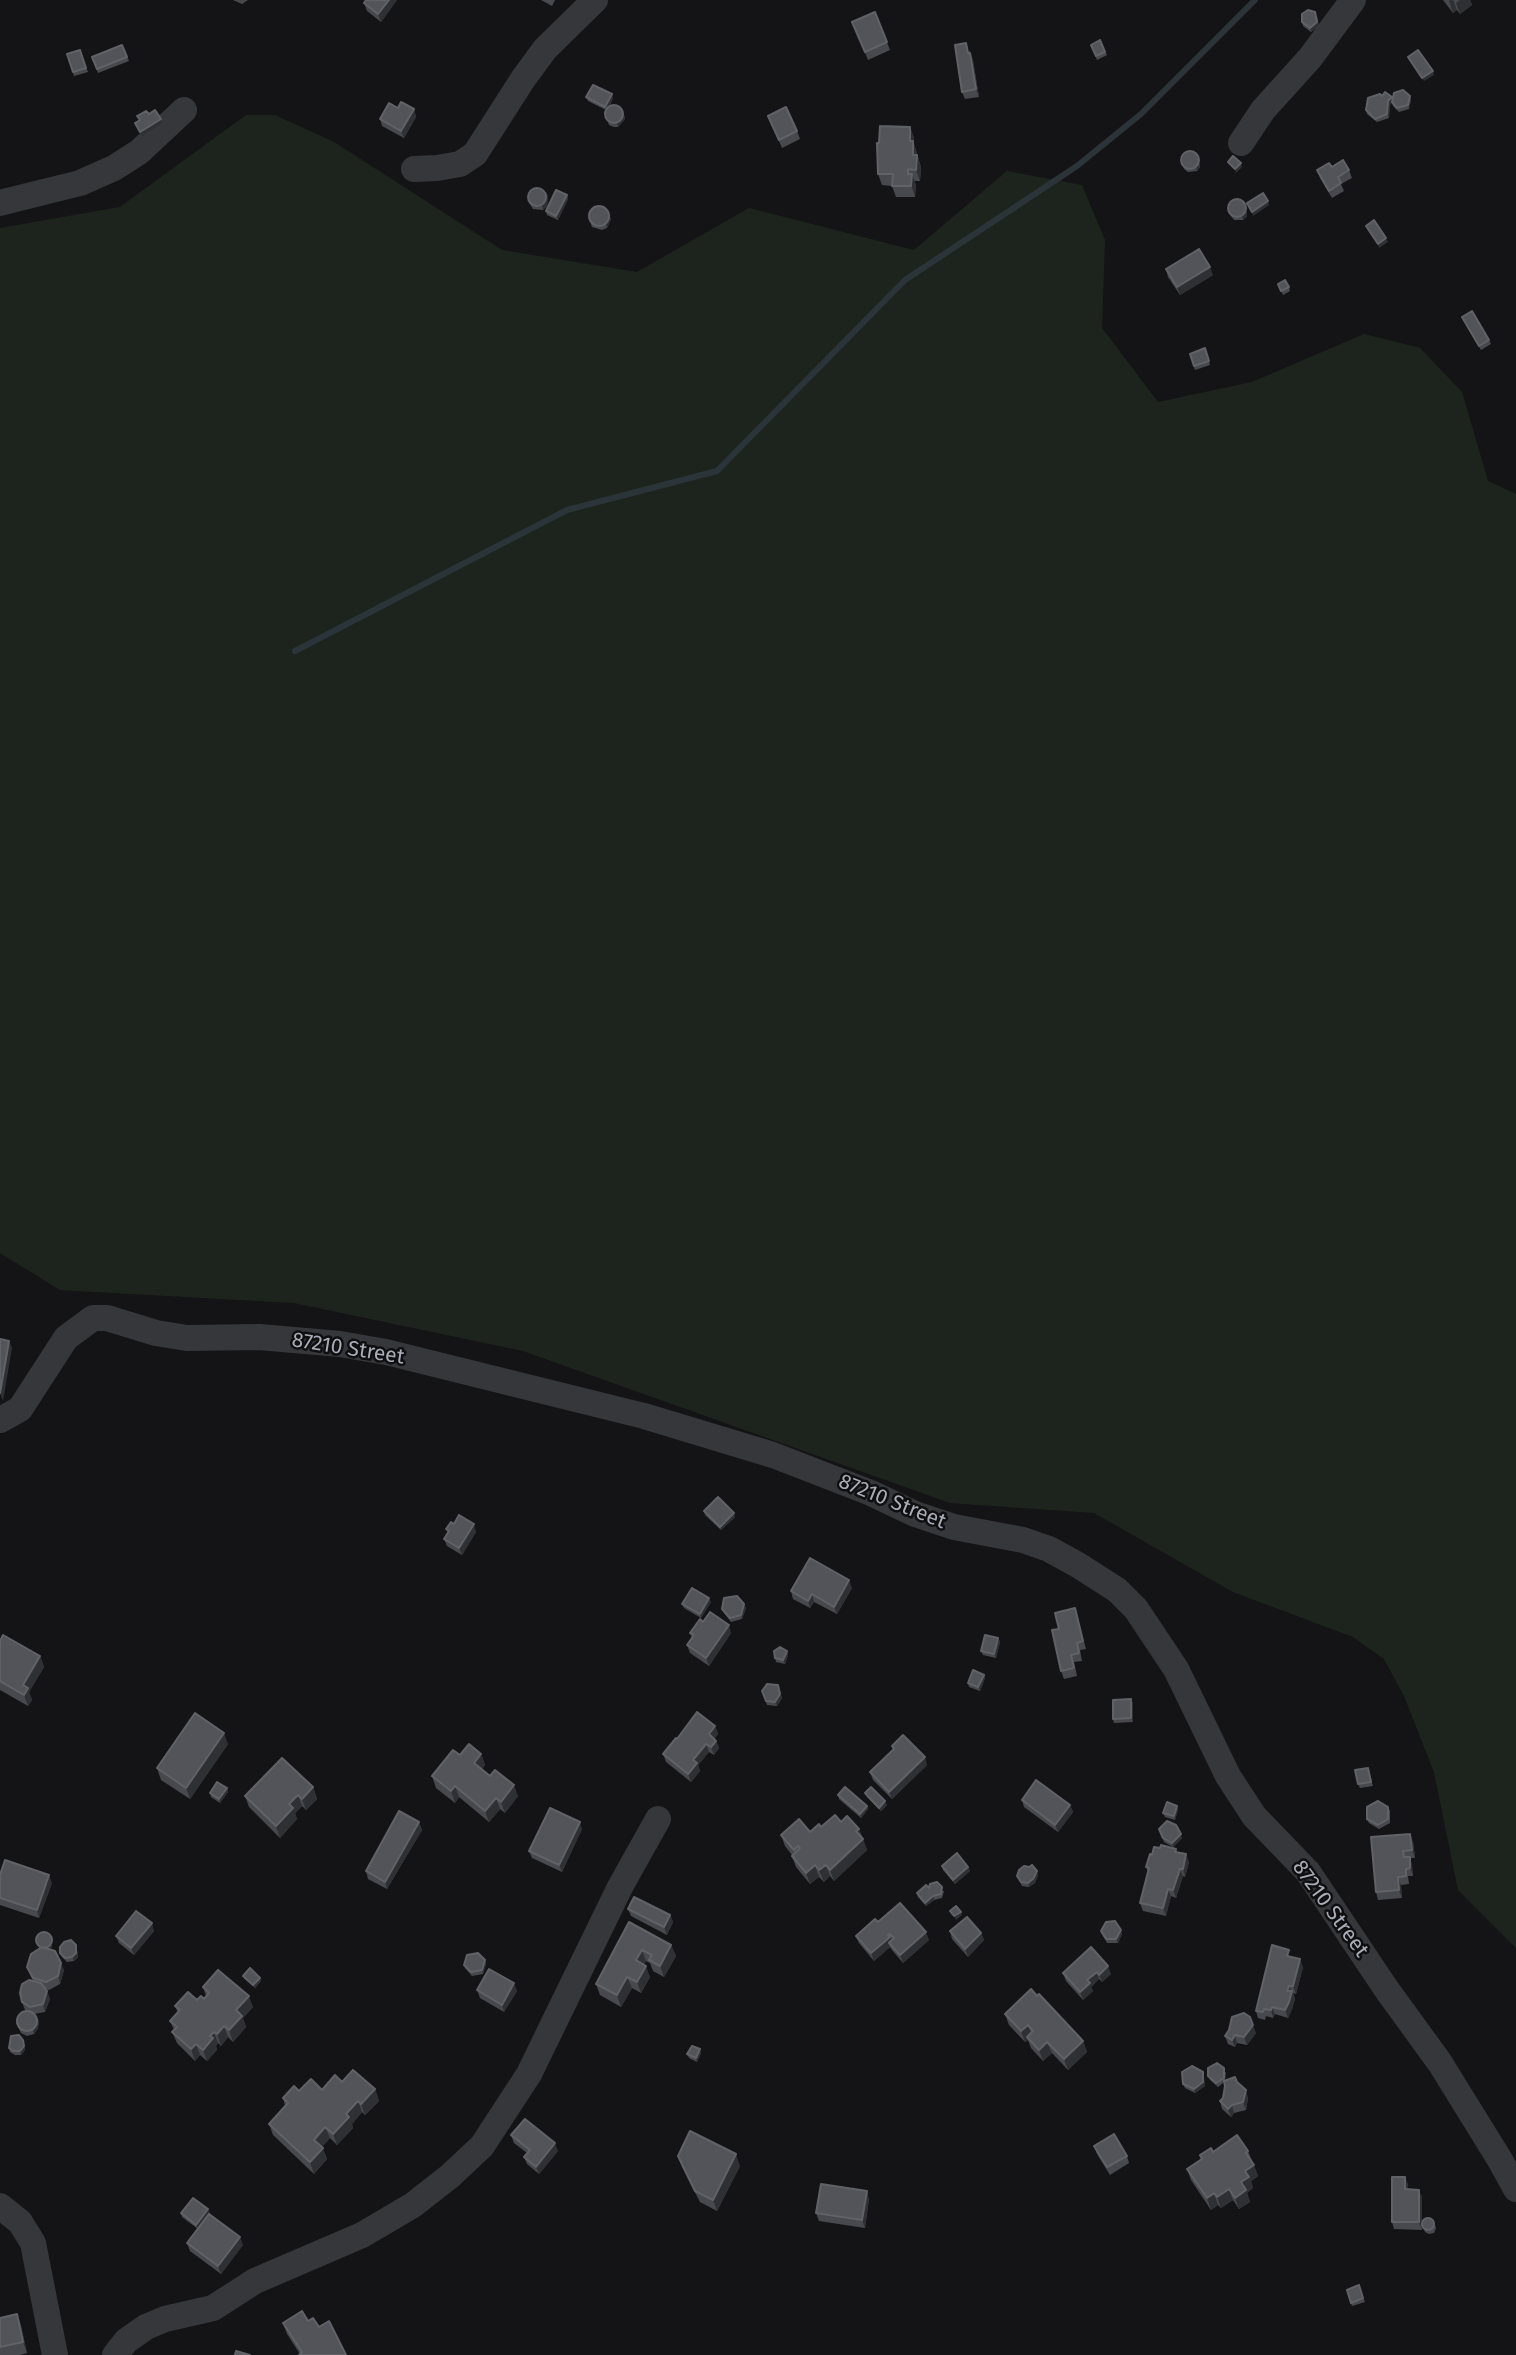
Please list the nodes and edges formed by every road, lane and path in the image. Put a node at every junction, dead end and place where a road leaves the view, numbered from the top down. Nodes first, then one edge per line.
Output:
1 (596, 0) edge
2 (1353, 0) edge
3 (184, 110) dead end
4 (1241, 143) dead end
5 (414, 169) dead end
6 (0, 203) edge
7 (0, 1420) edge
8 (658, 1819) dead end
9 (1516, 2189) edge
10 (0, 2206) edge
11 (55, 2355) edge
12 (115, 2355) edge

1 - 5 street
2 - 4 street
3 - 6 street
7 - 9 street, 87210 Street
8 - 12 street
10 - 11 street

